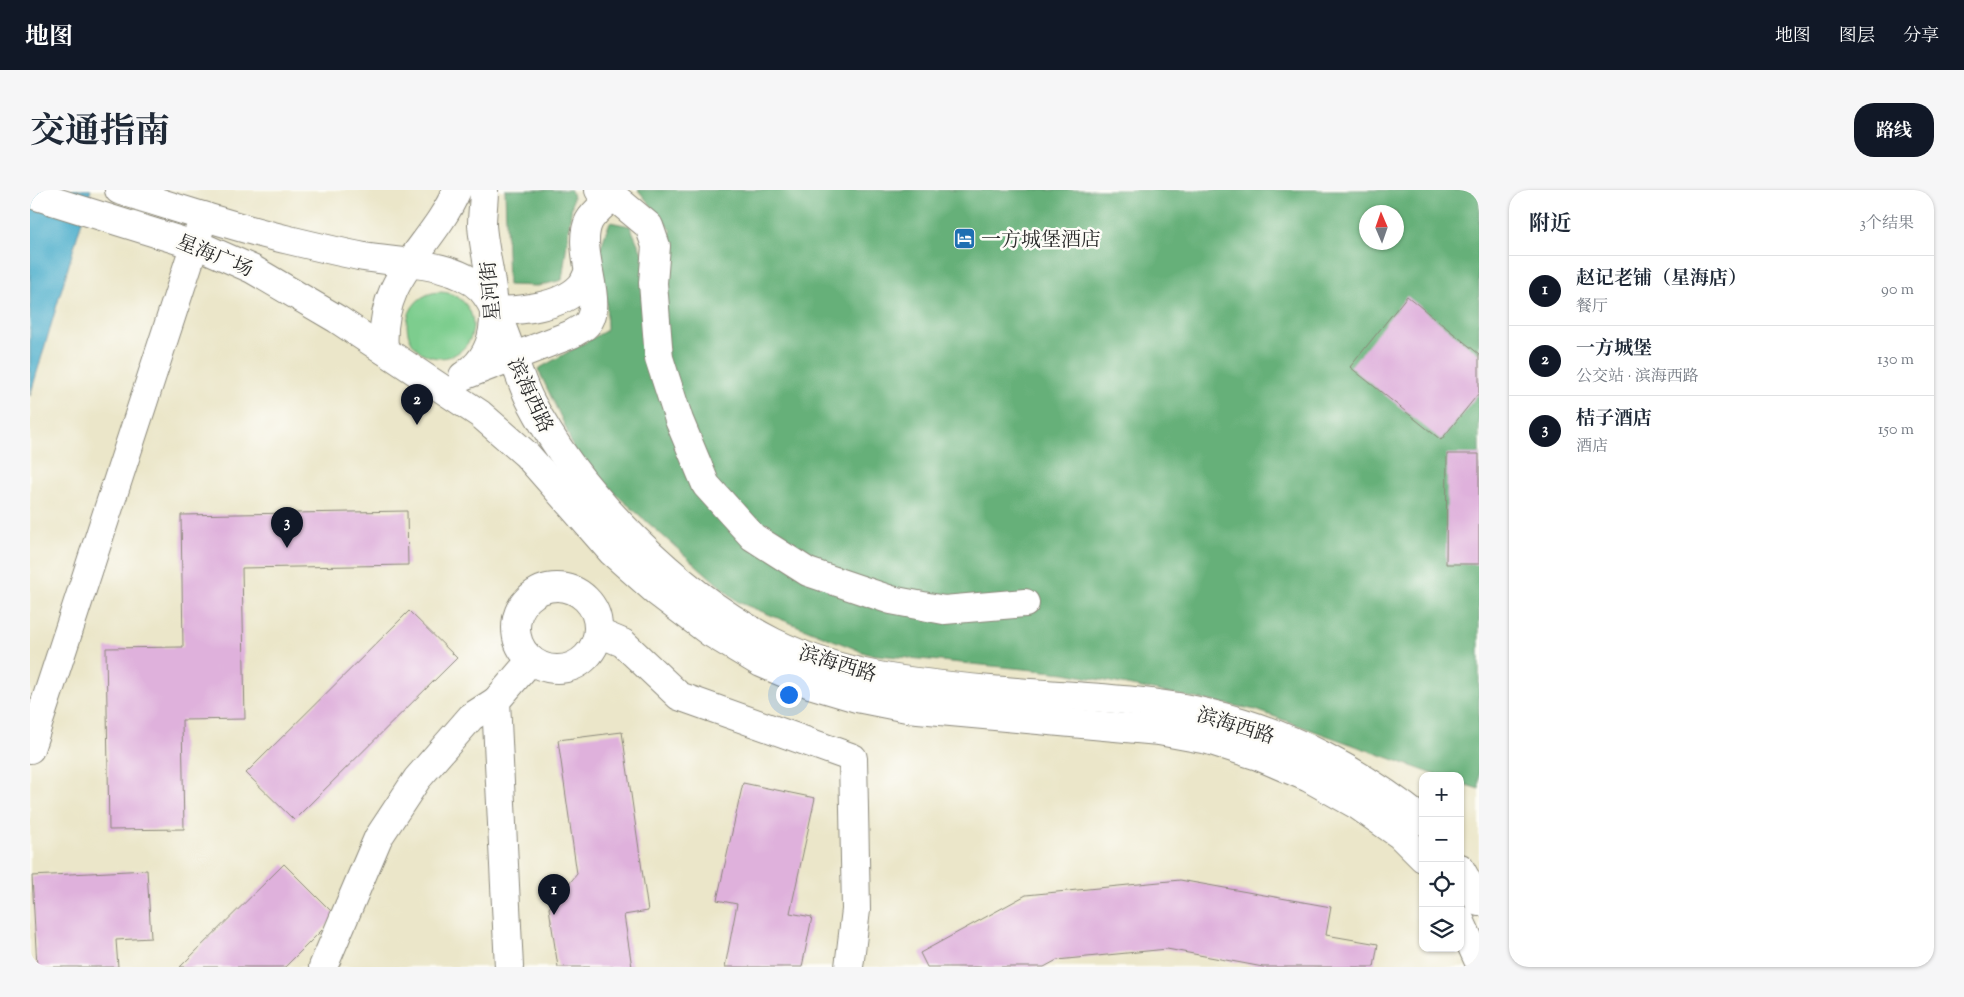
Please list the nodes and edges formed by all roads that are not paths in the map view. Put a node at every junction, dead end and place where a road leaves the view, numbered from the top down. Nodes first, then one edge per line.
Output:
1 (457, 190) edge
2 (484, 190) edge
3 (139, 193) edge
4 (606, 193) edge
5 (30, 194) edge
6 (204, 216) junction
7 (131, 225) junction
8 (194, 245) junction
9 (408, 264) junction
10 (588, 273) junction
11 (494, 310) junction
12 (384, 350) junction
13 (512, 357) junction
14 (462, 376) junction
15 (428, 380) junction
16 (1025, 603) dead end
17 (598, 633) junction
18 (531, 660) junction
19 (496, 701) junction
20 (30, 749) edge
21 (1419, 818) edge
22 (1419, 854) edge
23 (1464, 875) edge
24 (1479, 902) edge
25 (1464, 929) edge
26 (1479, 962) edge
27 (323, 967) edge
28 (510, 967) edge
29 (849, 967) edge

1 - 9 main road
2 - 11 main road, 星河街
3 - 6 main road, 星海广场
3 - 7 main road
4 - 10 main road
4 - 16 main road
5 - 7 main road, 星海广场
6 - 8 main road
6 - 9 main road, 星海广场
7 - 8 main road, 星海广场
8 - 12 main road, 星海广场
8 - 20 main road
9 - 11 main road, 滨海西路
9 - 12 main road
10 - 11 main road
10 - 13 main road
11 - 13 main road, 滨海西路
11 - 14 main road, 星河街
12 - 15 main road, 滨海西路
13 - 14 main road
13 - 21 main road, 滨海西路
14 - 15 main road
15 - 22 main road, 滨海西路
17 - 18 main road
17 - 18 main road
17 - 29 main road
18 - 19 main road
19 - 27 main road
19 - 28 main road
23 - 24 main road
25 - 26 main road

